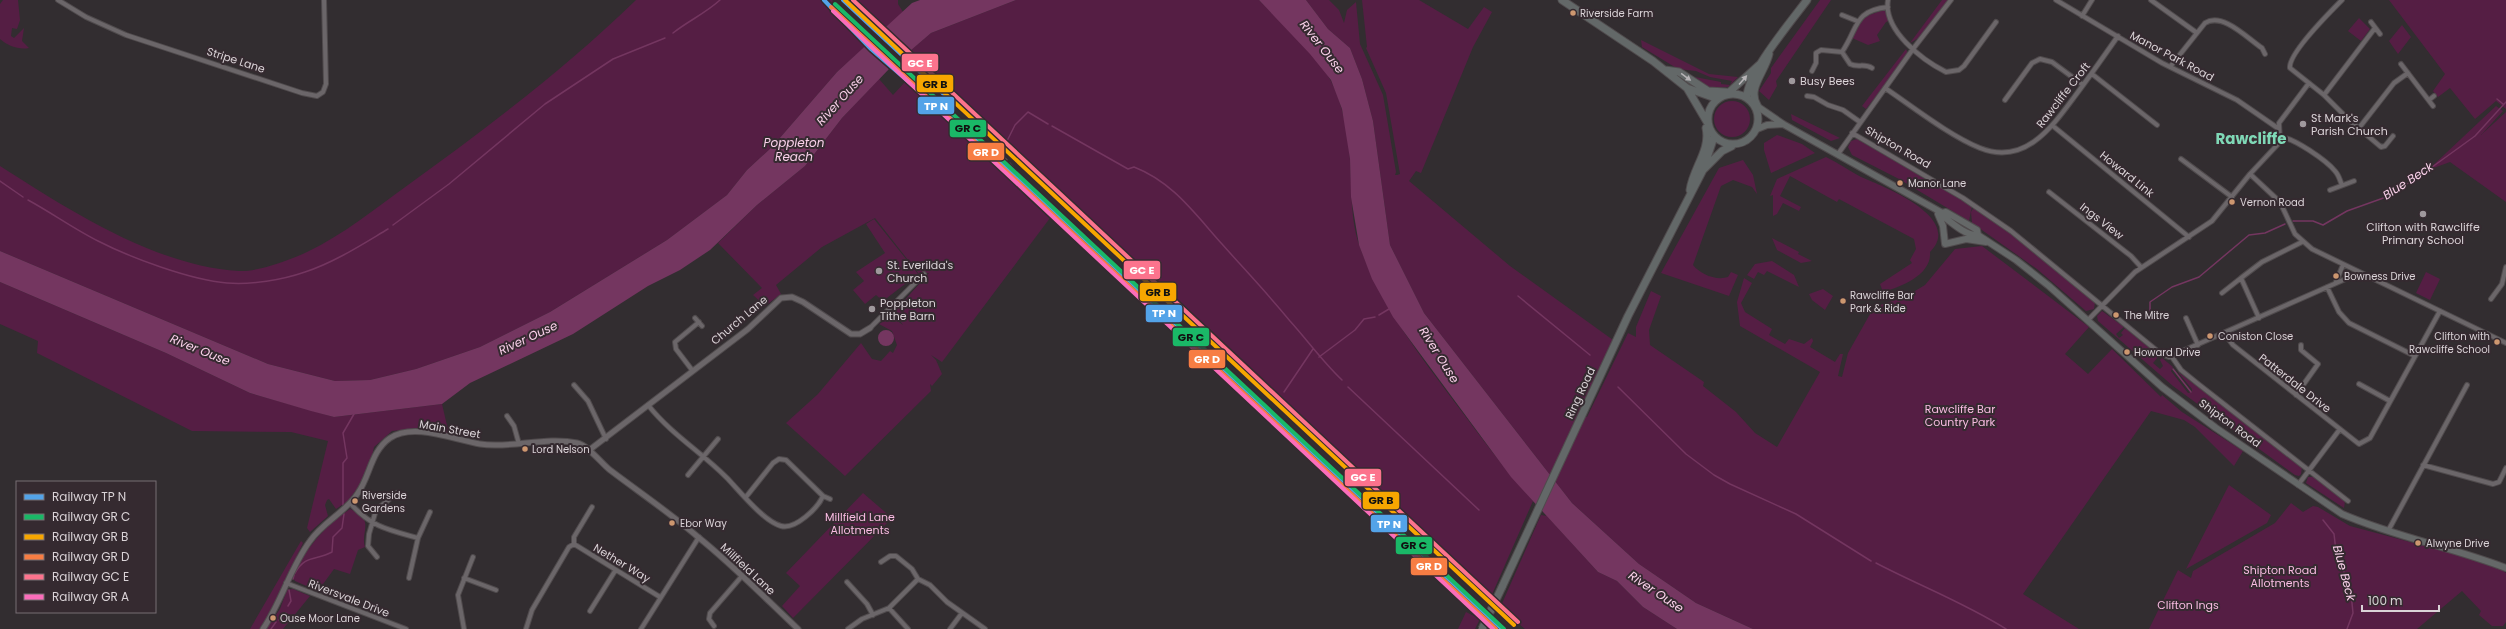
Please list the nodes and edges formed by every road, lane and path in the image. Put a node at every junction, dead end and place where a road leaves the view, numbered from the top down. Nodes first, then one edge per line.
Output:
1 (58, 0) edge
2 (324, 0) edge
3 (1562, 0) edge
4 (1807, 0) edge
5 (1888, 0) edge
6 (1951, 0) edge
7 (2056, 0) edge
8 (2092, 0) edge
9 (2342, 0) edge
10 (2149, 1) edge
11 (1888, 7) junction
12 (1842, 15) dead end
13 (2082, 16) junction
14 (1857, 21) junction
15 (1996, 22) dead end
16 (2371, 22) dead end
17 (2375, 28) junction
18 (2197, 32) junction
19 (2380, 34) dead end
20 (2118, 36) junction
21 (1913, 49) junction
22 (1769, 52) junction
23 (1842, 52) junction
24 (2265, 54) dead end
25 (2401, 64) dead end
26 (1759, 65) junction
27 (2170, 67) junction
28 (1872, 68) dead end
29 (1665, 70) junction
30 (1812, 71) dead end
31 (2408, 73) junction
32 (2092, 74) junction
33 (2309, 83) junction
34 (2083, 85) junction
35 (1687, 88) junction
36 (1885, 88) junction
37 (1733, 90) junction
38 (1816, 92) dead end
39 (1726, 95) junction
40 (2324, 95) junction
41 (1807, 96) dead end
42 (2434, 96) dead end
43 (1814, 97) junction
44 (1748, 98) junction
45 (1718, 99) junction
46 (2005, 100) dead end
47 (2429, 100) junction
48 (1756, 106) junction
49 (2433, 106) dead end
50 (1703, 115) junction
51 (1860, 122) junction
52 (1708, 124) junction
53 (1783, 124) junction
54 (2157, 125) dead end
55 (2053, 126) junction
56 (2359, 128) junction
57 (1757, 129) junction
58 (2279, 129) junction
59 (1852, 133) junction
60 (2393, 136) dead end
61 (1714, 137) junction
62 (2280, 137) junction
63 (1734, 145) junction
64 (1838, 154) junction
65 (2181, 159) dead end
66 (1703, 170) junction
67 (2250, 174) junction
68 (2354, 181) dead end
69 (2342, 186) junction
70 (2330, 190) dead end
71 (2049, 192) dead end
72 (1689, 194) junction
73 (2232, 197) junction
74 (1935, 209) junction
75 (1942, 213) junction
76 (1966, 223) junction
77 (1957, 226) junction
78 (1978, 235) junction
79 (2189, 237) junction
80 (2302, 242) junction
81 (1990, 243) junction
82 (2343, 265) junction
83 (2506, 267) edge
84 (2141, 268) junction
85 (2359, 272) junction
86 (924, 274) dead end
87 (2242, 278) junction
88 (2336, 283) junction
89 (2327, 287) junction
90 (2222, 293) dead end
91 (2491, 299) dead end
92 (2102, 306) junction
93 (2440, 311) junction
94 (695, 318) dead end
95 (2186, 318) dead end
96 (2259, 318) junction
97 (2088, 320) junction
98 (870, 328) joint
99 (2224, 333) junction
100 (2506, 343) edge
101 (2198, 345) junction
102 (2296, 351) dead end
103 (2415, 356) junction
104 (2172, 357) junction
105 (692, 370) junction
106 (2359, 384) dead end
107 (574, 385) dead end
108 (2467, 385) dead end
109 (2296, 395) junction
110 (2390, 401) junction
111 (648, 405) junction
112 (506, 416) dead end
113 (2340, 429) junction
114 (607, 439) junction
115 (718, 439) dead end
116 (519, 444) junction
117 (588, 451) junction
118 (703, 457) junction
119 (2423, 465) junction
120 (2506, 468) edge
121 (2309, 469) junction
122 (688, 475) dead end
123 (2298, 485) junction
124 (397, 493) dead end
125 (822, 496) junction
126 (746, 497) junction
127 (830, 500) dead end
128 (2348, 501) dead end
129 (349, 505) junction
130 (592, 507) dead end
131 (430, 512) dead end
132 (373, 524) junction
133 (2388, 531) junction
134 (699, 537) junction
135 (418, 538) junction
136 (574, 544) junction
137 (377, 557) dead end
138 (473, 557) dead end
139 (881, 562) dead end
140 (2506, 568) edge
141 (615, 571) junction
142 (742, 576) junction
143 (409, 578) dead end
144 (464, 578) junction
145 (918, 579) junction
146 (847, 582) dead end
147 (286, 583) junction
148 (496, 590) dead end
149 (660, 597) junction
150 (889, 608) junction
151 (590, 612) dead end
152 (962, 613) junction
153 (873, 615) junction
154 (793, 624) junction
155 (714, 626) dead end
156 (263, 629) edge
157 (406, 629) edge
158 (464, 629) edge
159 (526, 629) edge
160 (641, 629) edge
161 (789, 629) edge
162 (798, 629) edge
163 (848, 629) edge
164 (908, 629) edge
165 (950, 629) edge
166 (985, 629) edge
167 (1482, 629) edge

1 - 2 street, Stripe Lane
3 - 29 highway
4 - 22 highway
5 - 11 street
6 - 21 street
7 - 13 street, Manor Park Road
8 - 13 street
9 - 33 street
10 - 18 street
11 - 14 street
11 - 21 street
12 - 14 street
13 - 20 street, Manor Park Road
14 - 23 street
15 - 21 street
16 - 17 street
17 - 19 street
17 - 40 street
18 - 24 street
18 - 27 street
20 - 27 street, Manor Park Road
20 - 32 street, Rawcliffe Croft
21 - 36 street
22 - 26 highway
22 - 48 highway
23 - 28 street
23 - 30 street
25 - 31 street
37 -> 26 highway
26 - 44 highway
27 - 58 street, Manor Park Road
29 - 35 highway
29 -> 37 highway
31 - 47 street
31 - 56 street
32 - 34 street, Rawcliffe Croft
32 - 54 street
33 - 40 street
33 - 58 street
34 - 46 street
34 - 55 street, Rawcliffe Croft
35 - 45 highway
35 - 50 highway
36 - 51 street
36 - 55 street, Rawcliffe Croft
37 - 39 highway
38 - 43 street
39 - 44 highway
39 - 45 highway
40 - 56 street
41 - 43 street
42 - 47 street
43 - 51 street
44 - 48 highway
45 - 52 highway
47 - 49 street
48 - 53 main road, Shipton Road
48 - 57 highway
50 - 52 highway
50 - 72 highway
51 - 59 street
52 - 61 highway
53 - 57 main road
53 - 64 main road, Shipton Road
55 - 79 street, Howard Link
56 - 60 street
57 - 63 highway
58 - 62 street
59 - 64 street
59 - 92 street, Shipton Road
61 - 63 highway
61 - 66 highway, Ring Road
62 - 67 street
62 - 69 street
63 - 66 highway, Ring Road
64 - 74 main road, Shipton Road
65 - 73 street
66 - 72 highway, Ring Road
67 - 73 street
67 - 80 street
68 - 69 street
69 - 70 street
71 - 84 street, Ings View
72 - 167 highway, Ring Road, bridge
73 - 79 street
74 - 75 main road, Shipton Road
74 - 81 main road
75 - 76 main road, Shipton Road
75 - 77 main road, Shipton Road
76 - 77 main road
76 - 78 main road, Shipton Road
77 - 78 main road, Shipton Road
78 - 81 main road, Shipton Road
79 - 84 street
80 - 82 street
80 - 87 street
81 - 97 main road, Shipton Road
82 - 85 street
82 - 88 street
83 - 91 street
84 - 92 street
85 - 88 street
85 - 93 street
86 - 98 street, Church Lane
87 - 90 street
87 - 96 street
88 - 89 street
89 - 96 street
89 - 103 street
92 - 97 street
92 - 104 street, Shipton Road
93 - 100 street
93 - 103 street
94 - 105 street
95 - 101 street
96 - 99 street
97 - 123 main road, Shipton Road
98 - 105 street, Church Lane
99 - 101 street
99 - 109 street, Patterdale Drive
101 - 104 street
102 - 109 street
103 - 110 street
104 - 121 street, Shipton Road
105 - 111 street, Church Lane
106 - 110 street
107 - 114 street
108 - 119 street
109 - 113 street, Patterdale Drive
110 - 113 street, Patterdale Drive
111 - 114 street, Church Lane
111 - 118 street
112 - 116 street
113 - 121 street
114 - 117 street, Church Lane
115 - 118 street
116 - 117 street, Main Street
116 - 129 street, Main Street
117 - 134 street, Millfield Lane
118 - 122 street
118 - 126 street
119 - 120 street
119 - 133 street
121 - 123 street
121 - 128 street, Shipton Road
123 - 133 main road, Shipton Road
124 - 132 street
125 - 126 street
125 - 126 street
125 - 127 street
129 - 132 street
129 - 147 street
130 - 136 street
131 - 135 street
132 - 135 street
132 - 137 street
133 - 140 main road, Shipton Road
134 - 142 street, Millfield Lane
134 - 149 street
135 - 143 street
136 - 141 street, Nether Way
136 - 159 street
138 - 144 street
139 - 145 street
141 - 149 street, Nether Way
141 - 151 street
142 - 154 street, Millfield Lane
142 - 155 street
144 - 148 street
144 - 158 street
145 - 150 street
145 - 152 street
146 - 153 street
147 - 156 street
147 - 157 street, Riversvale Drive
149 - 160 street
150 - 153 street
150 - 164 street
152 - 165 street
152 - 166 street
153 - 163 street
154 - 161 street
154 - 162 street, Millfield Lane

